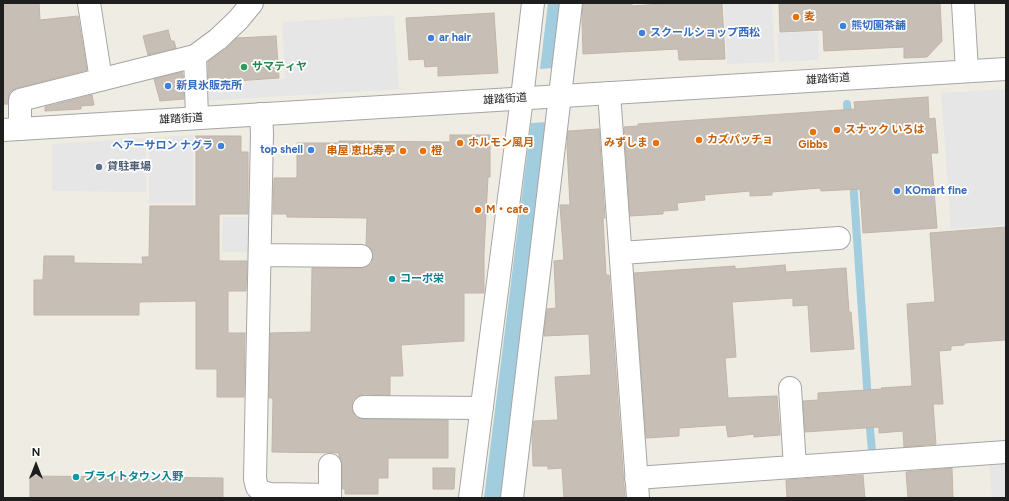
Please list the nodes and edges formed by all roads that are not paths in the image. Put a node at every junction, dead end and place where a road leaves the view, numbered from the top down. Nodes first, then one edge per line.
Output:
1 (90, 3) edge
2 (252, 3) edge
3 (533, 3) edge
4 (571, 3) edge
5 (963, 3) edge
6 (195, 56) junction
7 (1006, 69) edge
8 (967, 71) junction
9 (101, 80) junction
10 (609, 93) junction
11 (560, 96) junction
12 (522, 98) junction
13 (261, 114) junction
14 (197, 118) junction
15 (11, 130) edge
16 (839, 238) dead end
17 (621, 253) junction
18 (260, 255) junction
19 (361, 256) dead end
20 (790, 388) dead end
21 (364, 407) dead end
22 (482, 408) junction
23 (1006, 452) edge
24 (330, 465) dead end
25 (795, 467) junction
26 (637, 488) edge
27 (330, 496) edge
28 (470, 498) edge
29 (512, 498) edge

1 - 9 street
2 - 6 street
3 - 12 street
4 - 11 street
5 - 8 street
6 - 9 street
6 - 14 street
7 - 8 street, 雄踏街道
8 - 10 street, 雄踏街道
9 - 15 street
10 - 11 street, 雄踏街道
10 - 17 street
11 - 12 street, 雄踏街道
11 - 29 street
12 - 13 street, 雄踏街道
12 - 22 street
13 - 14 street, 雄踏街道
13 - 18 street
14 - 15 street, 雄踏街道
16 - 17 street
17 - 26 street
18 - 19 street
18 - 27 street
20 - 25 street
21 - 22 street
22 - 28 street
23 - 25 street
24 - 27 street
25 - 26 street

